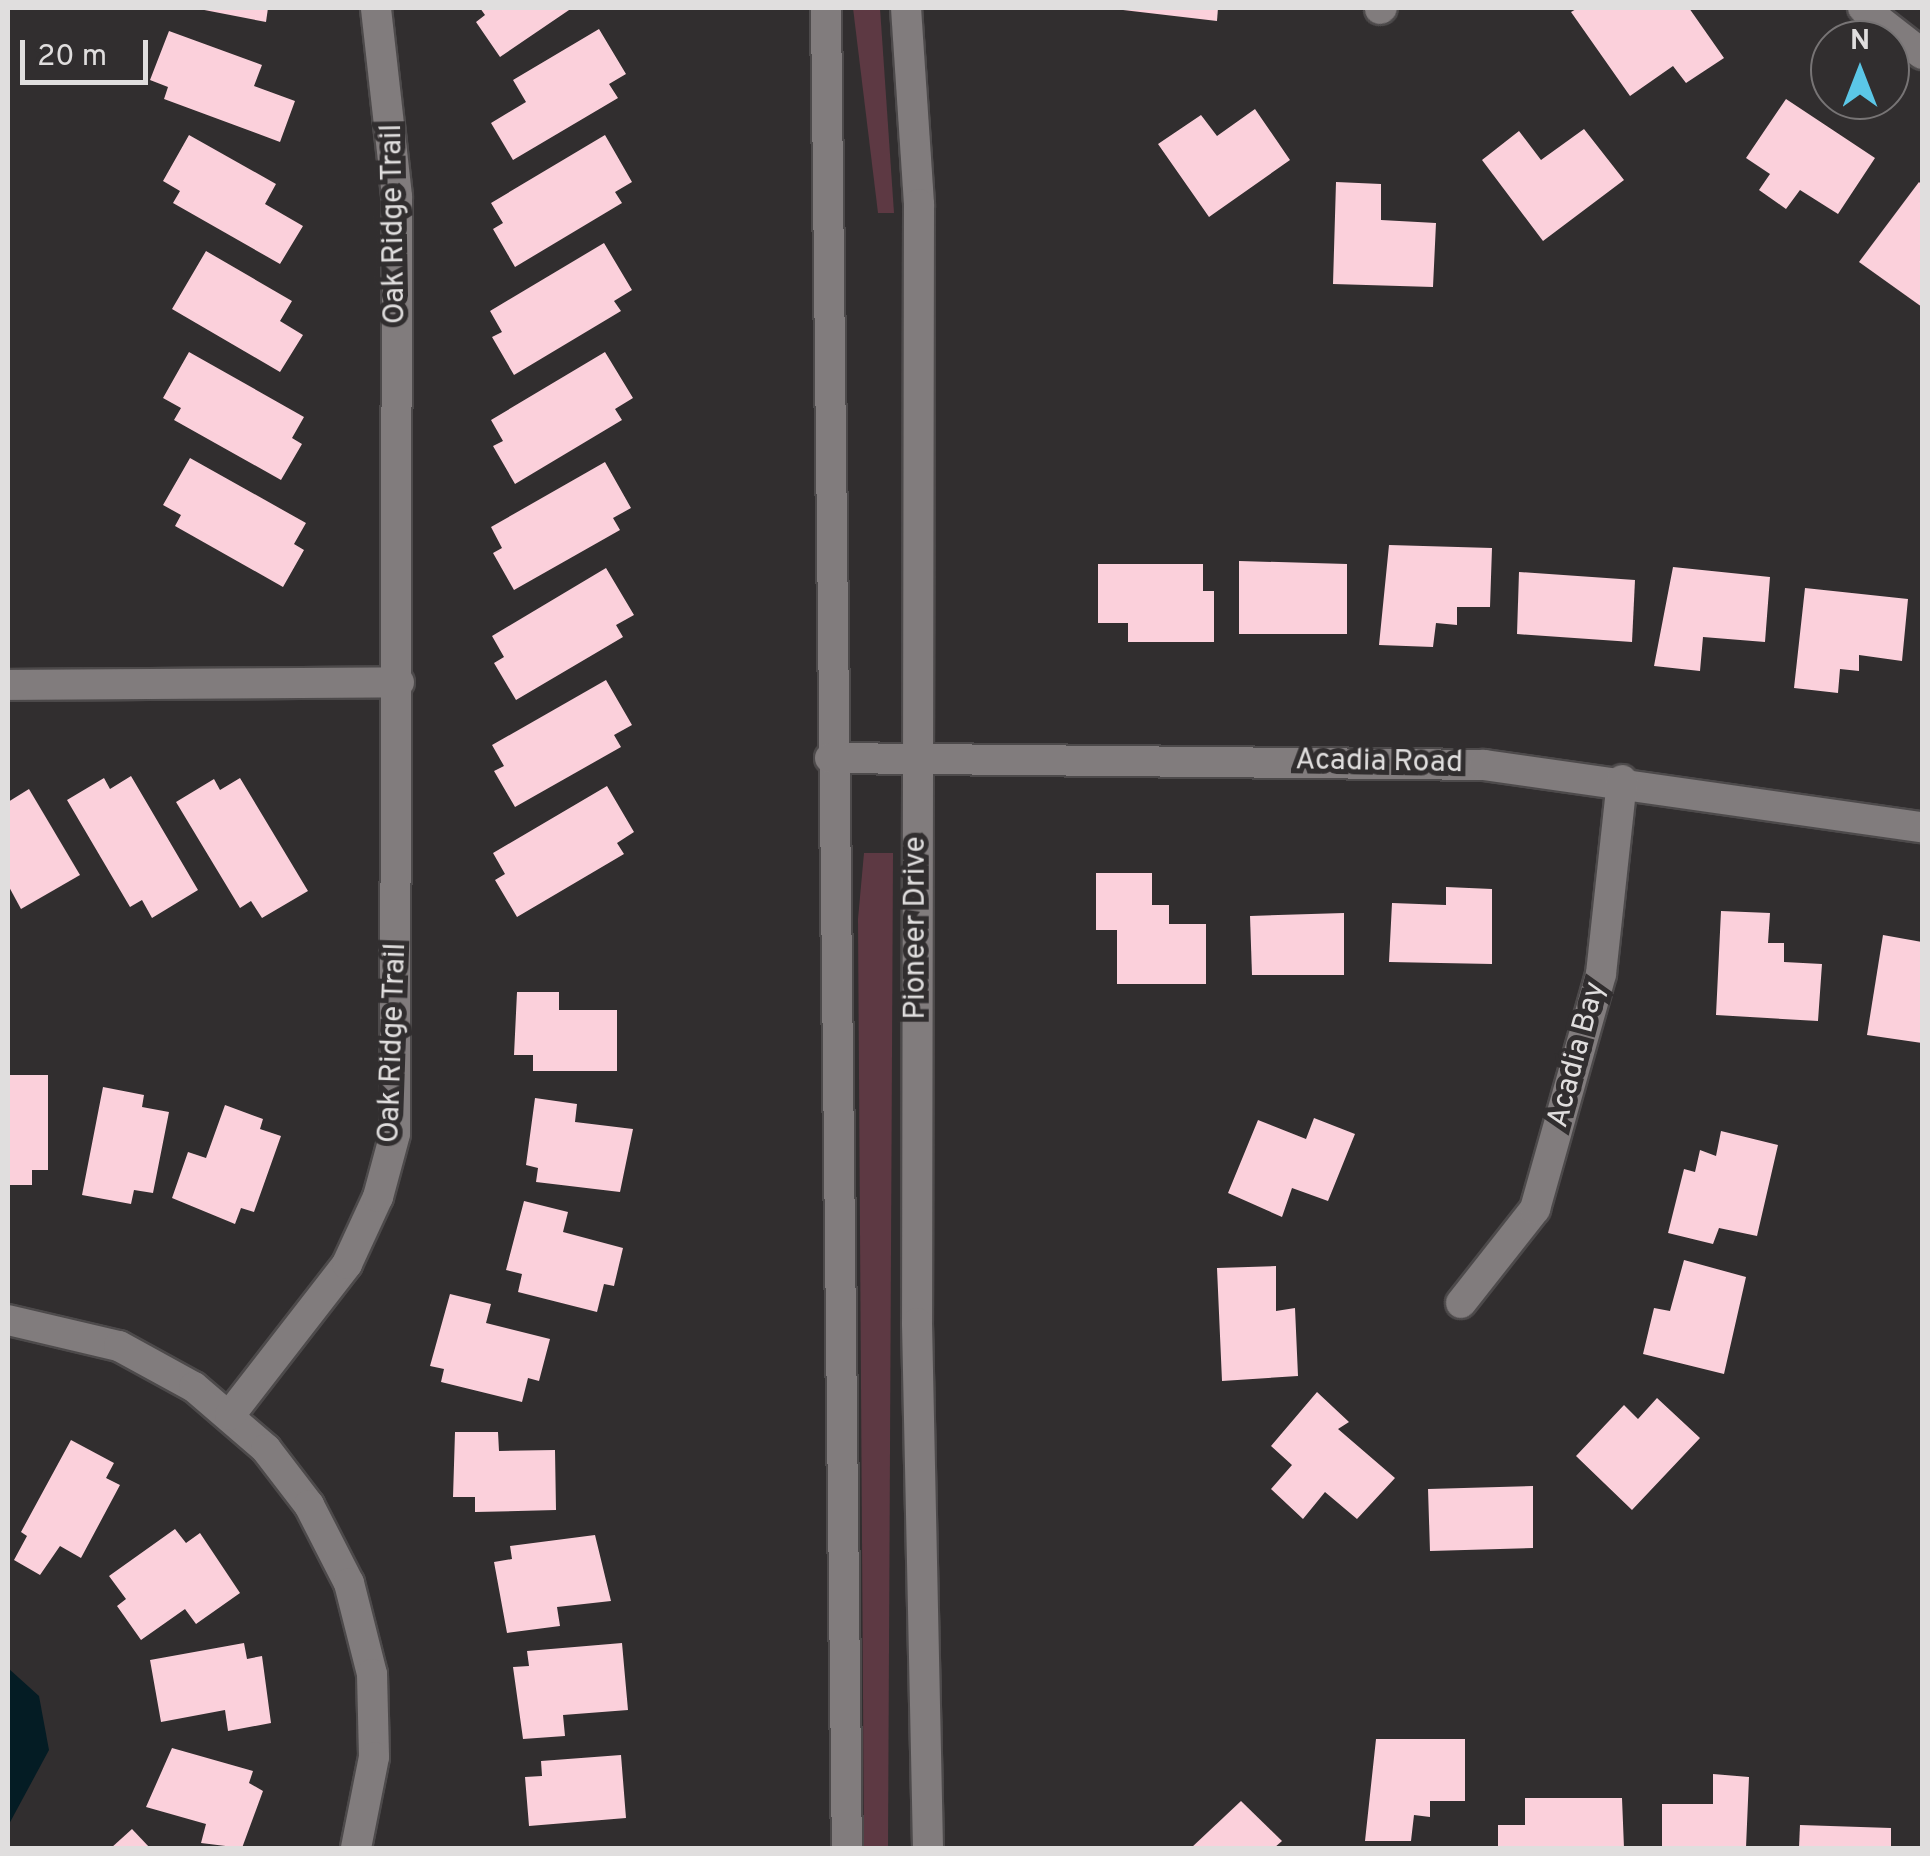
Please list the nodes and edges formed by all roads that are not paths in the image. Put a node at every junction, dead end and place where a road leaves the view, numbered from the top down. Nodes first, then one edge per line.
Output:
1 (376, 8) edge
2 (826, 8) edge
3 (906, 8) edge
4 (1864, 8) edge
5 (1922, 54) edge
6 (398, 682) junction
7 (8, 685) edge
8 (830, 758) junction
9 (918, 758) junction
10 (1622, 780) junction
11 (1922, 827) edge
12 (1462, 1304) dead end
13 (8, 1320) edge
14 (230, 1414) junction
15 (356, 1848) edge
16 (847, 1848) edge
17 (928, 1848) edge

1 - 6 street, Oak Ridge Trail
2 - 8 street
3 - 9 street, Pioneer Drive
4 - 5 street
6 - 7 street
6 - 14 street, Oak Ridge Trail
8 - 9 street, Acadia Road
8 - 16 street
9 - 10 street, Acadia Road
9 - 17 street, Pioneer Drive
10 - 11 street, Acadia Road
10 - 12 street, Acadia Bay
13 - 14 street
14 - 15 street

